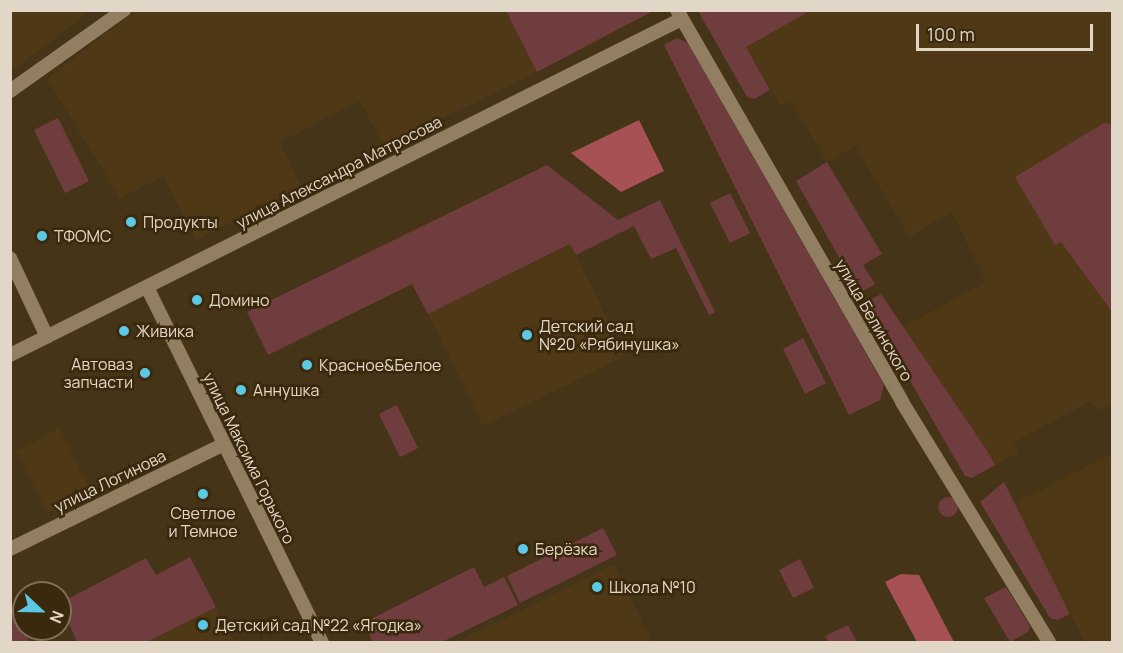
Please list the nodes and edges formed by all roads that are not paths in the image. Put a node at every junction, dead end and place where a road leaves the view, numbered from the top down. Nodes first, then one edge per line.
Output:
1 (124, 10) edge
2 (679, 15) edge
3 (10, 91) edge
4 (10, 258) edge
5 (147, 287) junction
6 (47, 337) junction
7 (10, 355) edge
8 (224, 444) junction
9 (10, 549) edge
10 (322, 642) edge
11 (1049, 642) edge

1 - 3 street
2 - 5 street, улица Александра Матросова
2 - 11 street, улица Белинского
4 - 6 street
5 - 6 street, улица Александра Матросова
5 - 8 street, улица Максима Горького
6 - 7 street, улица Александра Матросова
8 - 9 street, улица Логинова
8 - 10 street, улица Максима Горького

